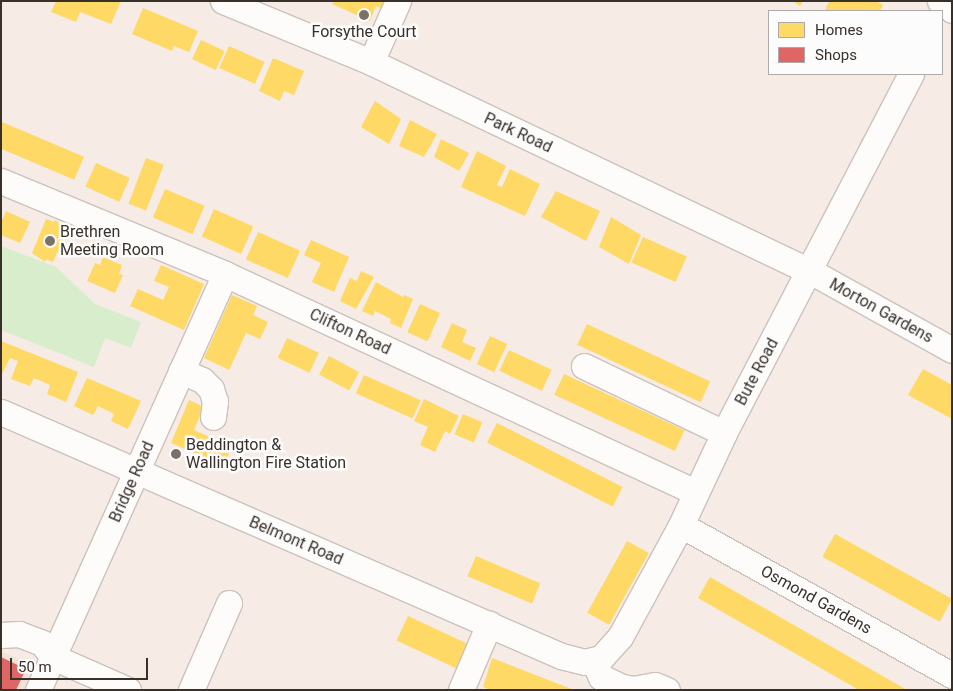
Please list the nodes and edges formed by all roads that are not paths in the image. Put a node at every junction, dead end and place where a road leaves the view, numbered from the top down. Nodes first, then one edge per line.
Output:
1 (223, 1) edge
2 (398, 1) edge
3 (371, 62) junction
4 (910, 75) edge
5 (1, 181) edge
6 (810, 271) junction
7 (225, 274) junction
8 (952, 350) edge
9 (584, 366) dead end
10 (181, 371) junction
11 (1, 412) edge
12 (212, 417) dead end
13 (724, 433) junction
14 (137, 472) junction
15 (695, 492) junction
16 (681, 525) junction
17 (230, 603) dead end
18 (489, 624) junction
19 (1, 635) edge
20 (53, 657) junction
21 (593, 660) junction
22 (952, 675) edge
23 (632, 689) edge
24 (38, 690) edge
25 (128, 690) edge
26 (191, 690) edge
27 (461, 690) edge
28 (667, 690) edge

1 - 3 street, Park Road
2 - 3 street
3 - 6 street, Park Road
4 - 6 street, Bute Road
5 - 7 street, Clifton Road
6 - 8 street, Morton Gardens
6 - 13 street, Bute Road
7 - 10 street, Bridge Road
7 - 15 street, Clifton Road
9 - 13 street
10 - 12 street
10 - 14 street, Bridge Road
11 - 14 street, Belmont Road
13 - 15 street, Bute Road
14 - 18 street, Belmont Road
14 - 20 street, Bridge Road
15 - 16 street, Bute Road
16 - 21 street, Bute Road
16 - 22 street, Osmond Gardens
17 - 26 street
18 - 21 street, Belmont Road
18 - 27 street
19 - 20 street
20 - 24 street, Bridge Road
20 - 25 street
21 - 23 street
23 - 28 street

